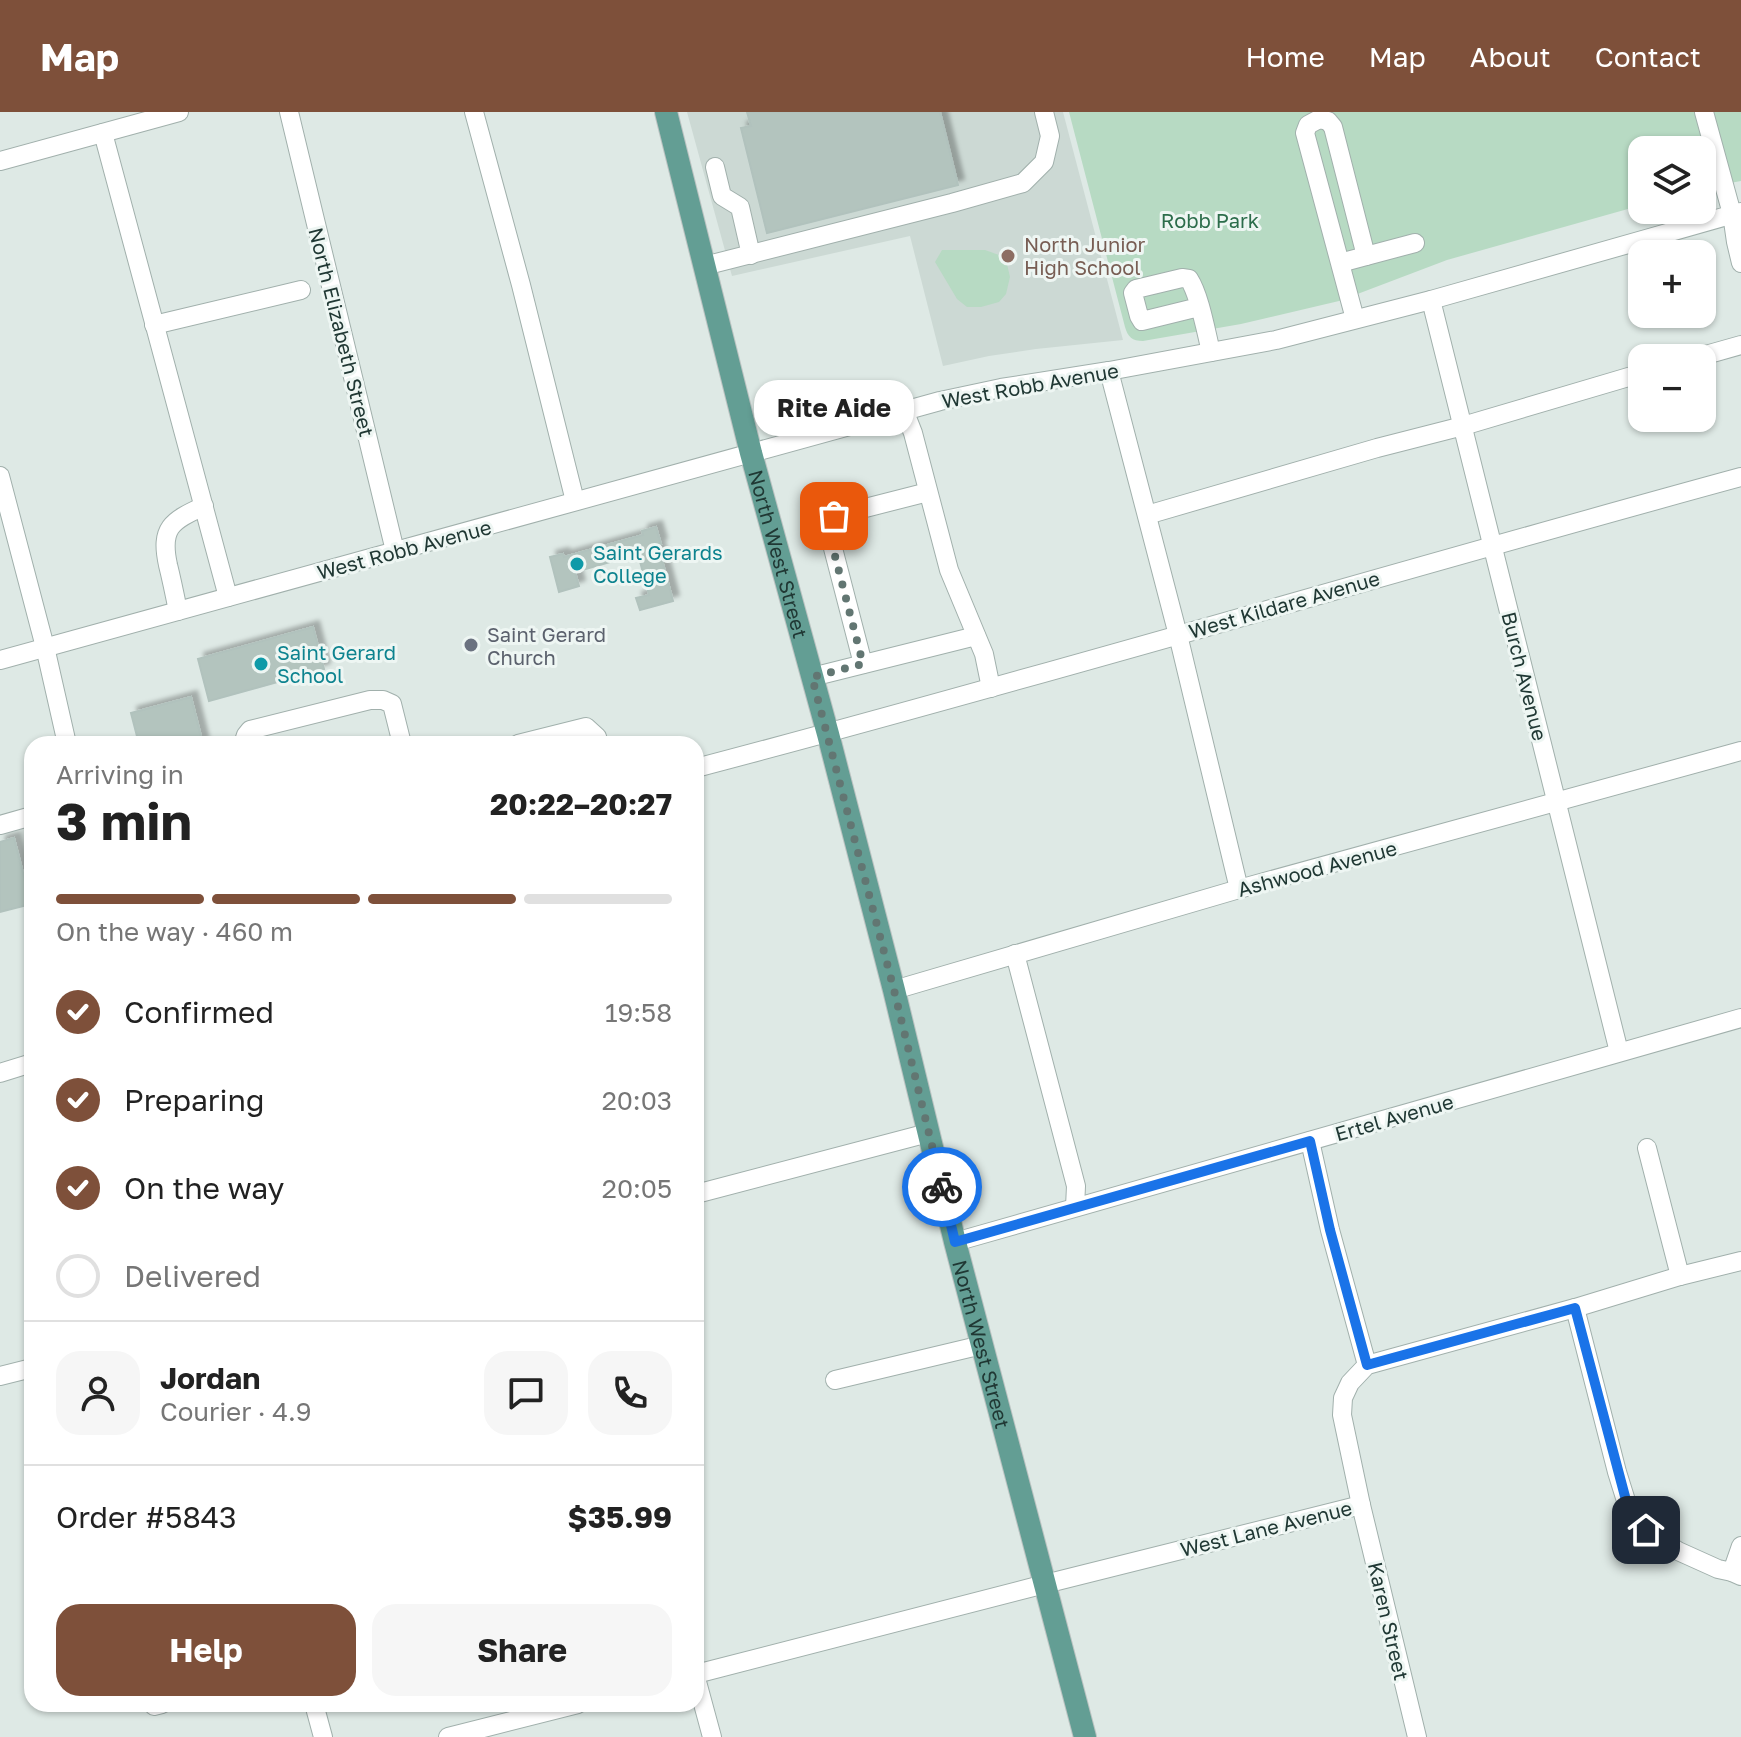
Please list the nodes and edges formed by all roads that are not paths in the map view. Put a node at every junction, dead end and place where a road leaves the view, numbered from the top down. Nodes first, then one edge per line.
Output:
1 (179, 112) edge
2 (289, 112) edge
3 (474, 112) edge
4 (666, 112) edge
5 (1044, 112) edge
6 (1704, 112) edge
7 (103, 133) junction
8 (0, 161) edge
9 (715, 167) dead end
10 (1737, 213) edge
11 (1415, 243) dead end
12 (751, 255) junction
13 (1366, 256) junction
14 (1340, 263) junction
15 (1741, 263) edge
16 (704, 266) junction
17 (301, 290) dead end
18 (1431, 300) junction
19 (1199, 307) dead end
20 (1355, 319) junction
21 (154, 325) junction
22 (1741, 345) edge
23 (1211, 352) junction
24 (1716, 352) edge
25 (1109, 371) junction
26 (1628, 377) edge
27 (904, 410) junction
28 (1463, 426) junction
29 (751, 453) junction
30 (0, 476) edge
31 (1741, 477) edge
32 (928, 492) junction
33 (575, 501) junction
34 (204, 506) junction
35 (1147, 515) junction
36 (1493, 544) junction
37 (395, 551) junction
38 (228, 597) junction
39 (178, 611) junction
40 (1178, 635) junction
41 (976, 636) junction
42 (45, 647) junction
43 (0, 660) edge
44 (863, 664) junction
45 (812, 677) junction
46 (991, 688) junction
47 (828, 734) junction
48 (65, 736) edge
49 (246, 736) edge
50 (398, 736) edge
51 (550, 736) edge
52 (596, 736) edge
53 (1741, 751) edge
54 (704, 766) edge
55 (1556, 802) junction
56 (24, 818) edge
57 (0, 825) edge
58 (1239, 889) junction
59 (1015, 954) junction
60 (894, 990) junction
61 (1741, 1018) edge
62 (1619, 1052) junction
63 (24, 1066) edge
64 (0, 1073) edge
65 (928, 1133) junction
66 (1310, 1141) junction
67 (1647, 1148) dead end
68 (704, 1192) edge
69 (1075, 1207) junction
70 (955, 1242) junction
71 (1741, 1261) edge
72 (1680, 1276) junction
73 (1575, 1308) junction
74 (982, 1345) junction
75 (1367, 1365) junction
76 (24, 1370) edge
77 (0, 1376) edge
78 (835, 1380) dead end
79 (1361, 1505) junction
80 (1741, 1546) edge
81 (1737, 1574) edge
82 (1045, 1584) junction
83 (704, 1674) edge
84 (704, 1706) edge
85 (316, 1712) edge
86 (546, 1712) edge
87 (323, 1737) edge
88 (448, 1737) edge
89 (712, 1737) edge
90 (1085, 1737) edge
91 (1417, 1737) edge

1 - 7 street
2 - 37 street, North Elizabeth Street
3 - 33 street
4 - 16 main road, North West Street
5 - 12 street
6 - 10 street
7 - 8 street
7 - 21 street
9 - 12 street
10 - 15 street
10 - 18 street, West Robb Avenue
11 - 13 street
12 - 16 street
13 - 14 street
13 - 14 street
14 - 20 street
16 - 29 main road, North West Street
17 - 21 street
18 - 20 street, West Robb Avenue
18 - 28 street, Burch Avenue
19 - 23 street
20 - 23 street, West Robb Avenue
21 - 34 street
22 - 24 street
23 - 25 street, West Robb Avenue
25 - 27 street, West Robb Avenue
25 - 35 street
26 - 28 street
27 - 29 street, West Robb Avenue
27 - 32 street
28 - 35 street
28 - 36 street, Burch Avenue
29 - 33 street, West Robb Avenue
29 - 45 main road, North West Street
30 - 42 street
31 - 36 street, West Kildare Avenue
32 - 41 street
32 - 44 street
33 - 37 street, West Robb Avenue
34 - 38 street
34 - 39 street
35 - 40 street
36 - 40 street, West Kildare Avenue
36 - 55 street, Burch Avenue
37 - 38 street, West Robb Avenue
38 - 39 street, West Robb Avenue
39 - 42 street, West Robb Avenue
40 - 46 street, West Kildare Avenue
40 - 58 street
41 - 44 street
41 - 46 street
42 - 43 street, West Robb Avenue
42 - 48 street
44 - 45 street
45 - 47 main road, North West Street
46 - 47 street, West Kildare Avenue
47 - 54 street, West Kildare Avenue
47 - 60 main road, North West Street
49 - 50 street
51 - 52 street
53 - 55 street, Ashwood Avenue
55 - 58 street, Ashwood Avenue
55 - 62 street, Burch Avenue
56 - 57 street
58 - 59 street, Ashwood Avenue
59 - 60 street, Ashwood Avenue
59 - 69 street
60 - 65 main road, North West Street
61 - 62 street, Ertel Avenue
62 - 66 street, Ertel Avenue
63 - 64 street
65 - 68 street
65 - 70 main road, North West Street
66 - 69 street, Ertel Avenue
66 - 75 street
67 - 72 street
69 - 70 street, Ertel Avenue
70 - 74 main road, North West Street
71 - 72 street
72 - 73 street
73 - 75 street
73 - 81 street
74 - 78 street
74 - 82 main road, North West Street
75 - 79 street, West Lane Avenue
76 - 77 street
79 - 82 street, West Lane Avenue
79 - 91 street, Karen Street
80 - 81 street
82 - 83 street, West Lane Avenue
82 - 90 main road, North West Street
84 - 89 street
85 - 87 street
86 - 88 street

